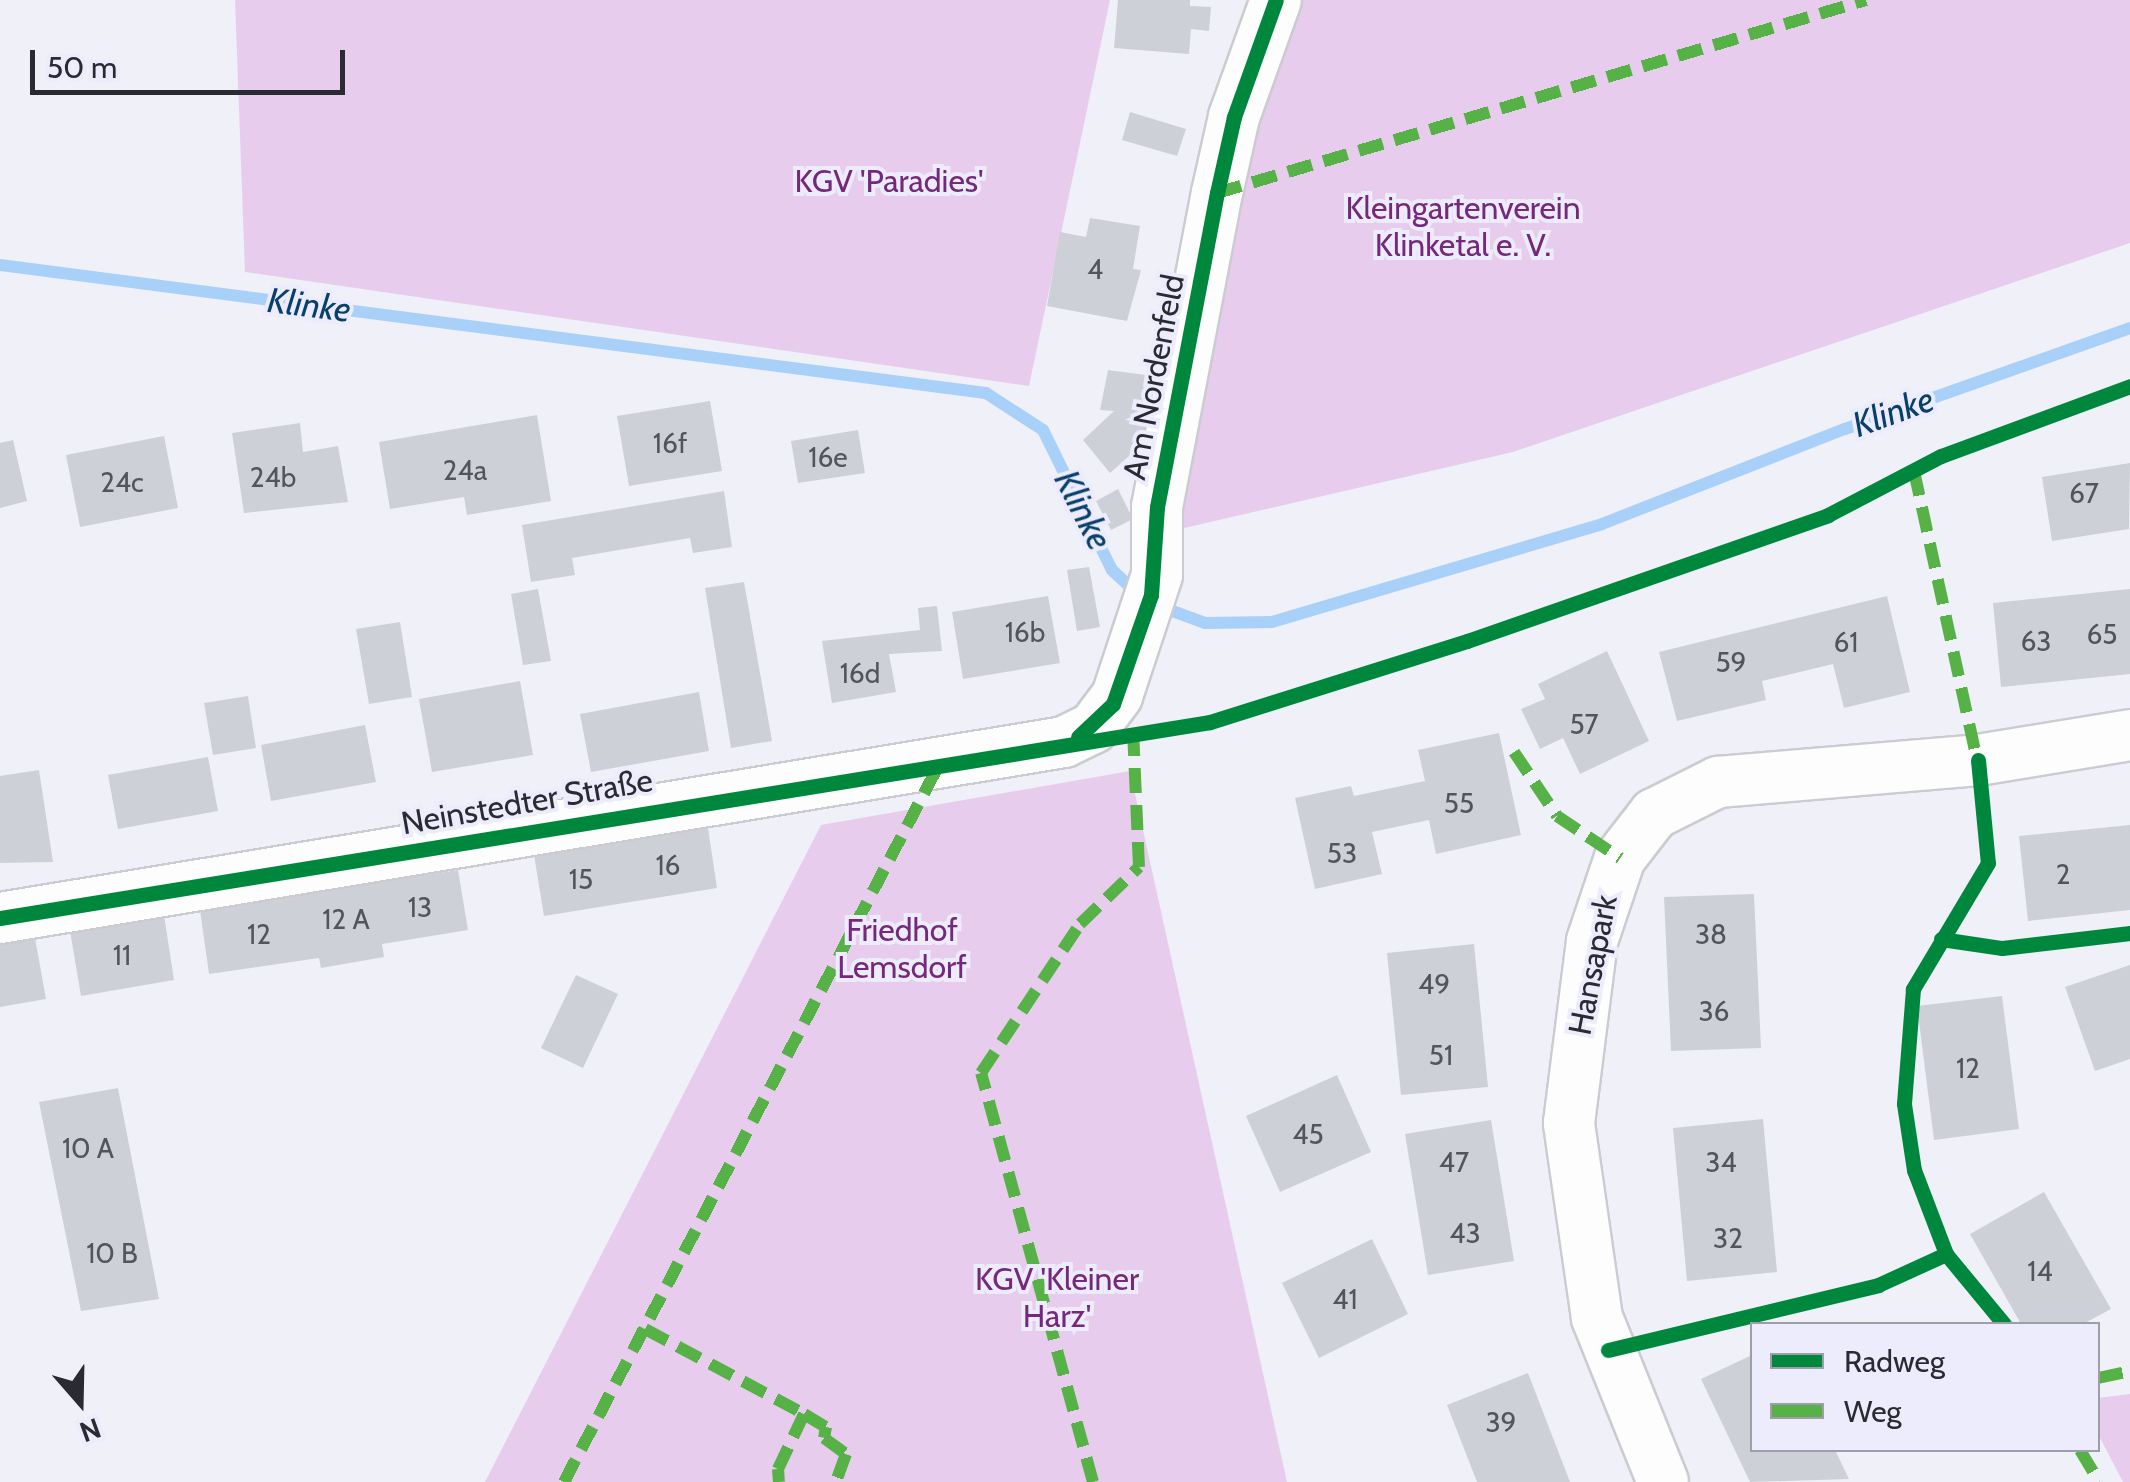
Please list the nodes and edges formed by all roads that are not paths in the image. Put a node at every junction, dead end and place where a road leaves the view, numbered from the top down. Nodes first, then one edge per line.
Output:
1 (1276, 0) edge
2 (2130, 735) edge
3 (1064, 742) joint
4 (0, 918) edge
5 (1664, 1482) edge

1 - 3 street, Am Nordenfeld
2 - 5 street, Hansapark
3 - 4 street, Neinstedter Straße

